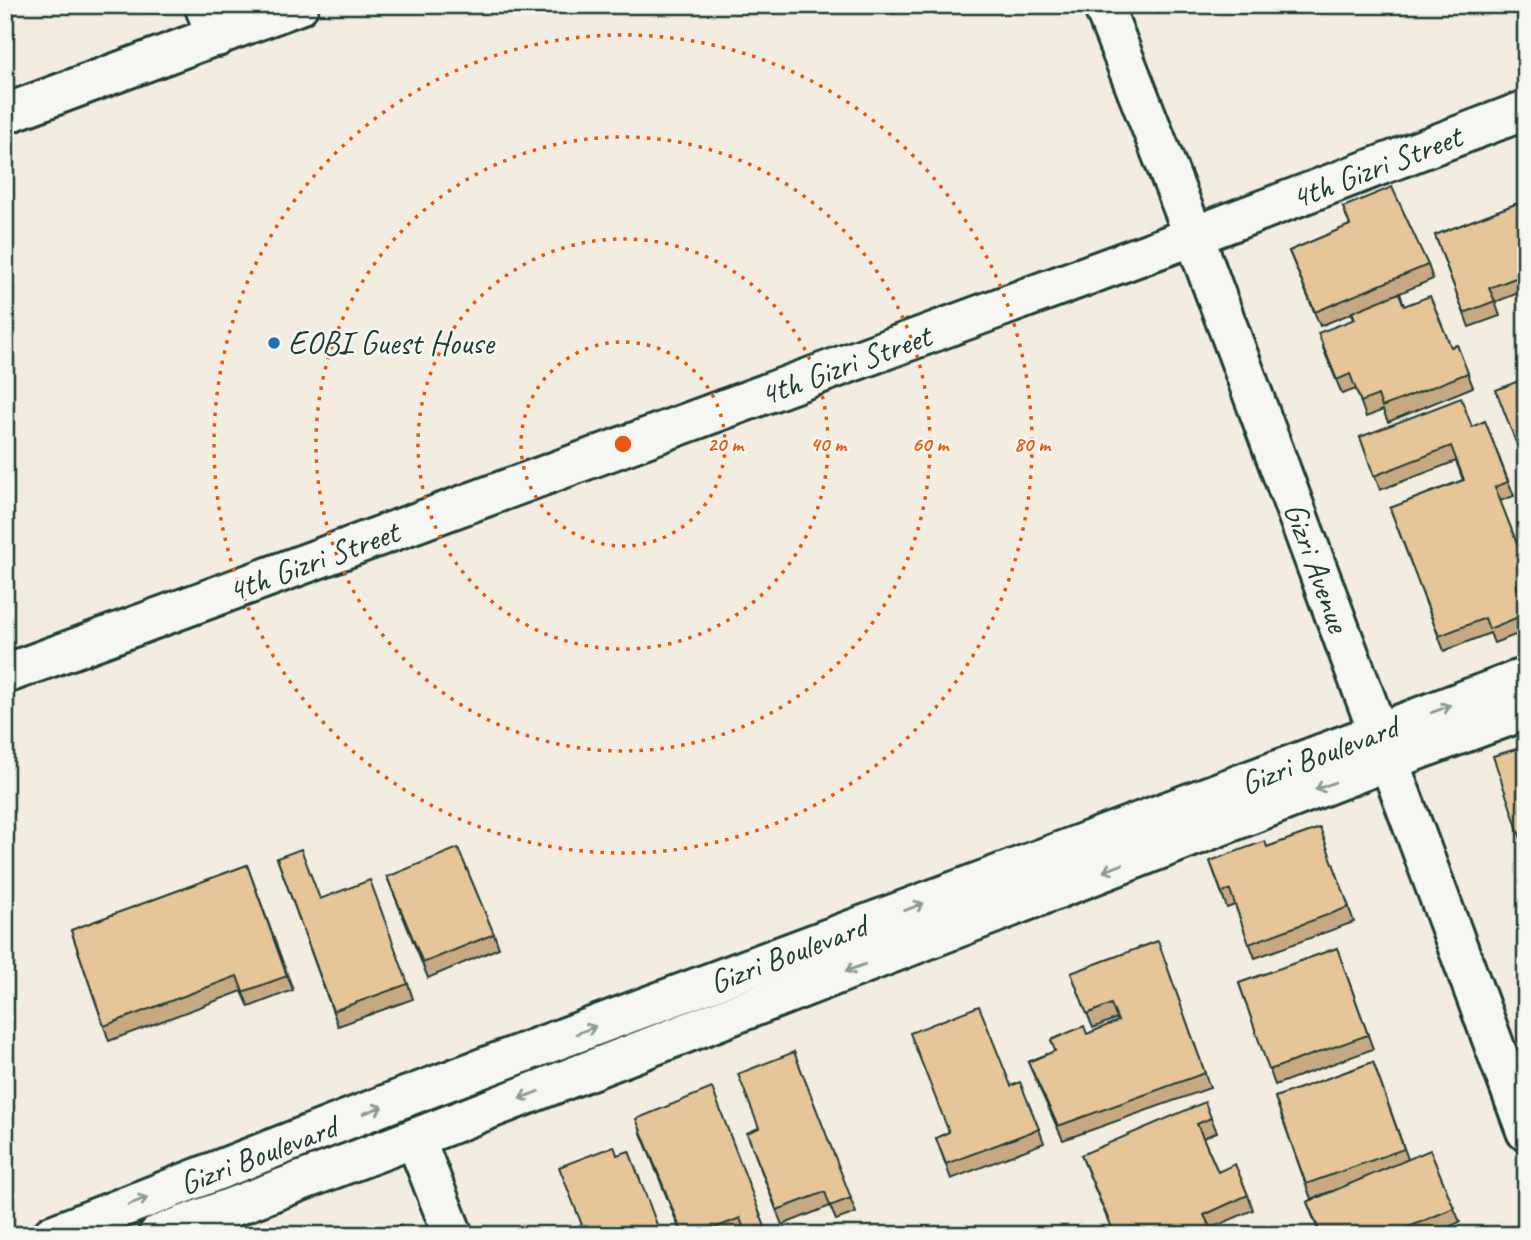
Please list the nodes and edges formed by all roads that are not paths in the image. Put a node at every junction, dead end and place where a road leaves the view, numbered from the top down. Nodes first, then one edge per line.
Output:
1 (299, 5) edge
2 (1103, 5) edge
3 (210, 21) edge
4 (1526, 110) edge
5 (5, 114) edge
6 (1194, 236) junction
7 (5, 674) edge
8 (1526, 677) edge
9 (1526, 710) edge
10 (1383, 747) junction
11 (1526, 1131) edge
12 (415, 1138) junction
13 (52, 1235) edge
14 (158, 1235) edge
15 (453, 1235) edge

1 - 3 street
2 - 6 street, Gizri Avenue
3 - 5 street
4 - 6 street, 4th Gizri Street
6 - 7 street, 4th Gizri Street
6 - 10 street, Gizri Avenue
10 -> 8 street, Gizri Boulevard
9 - 10 street, Gizri Boulevard
10 - 11 street, Gizri Avenue
10 -> 12 street, Gizri Boulevard
13 -> 10 street, Gizri Boulevard
12 - 14 street, Gizri Boulevard
12 - 15 street

